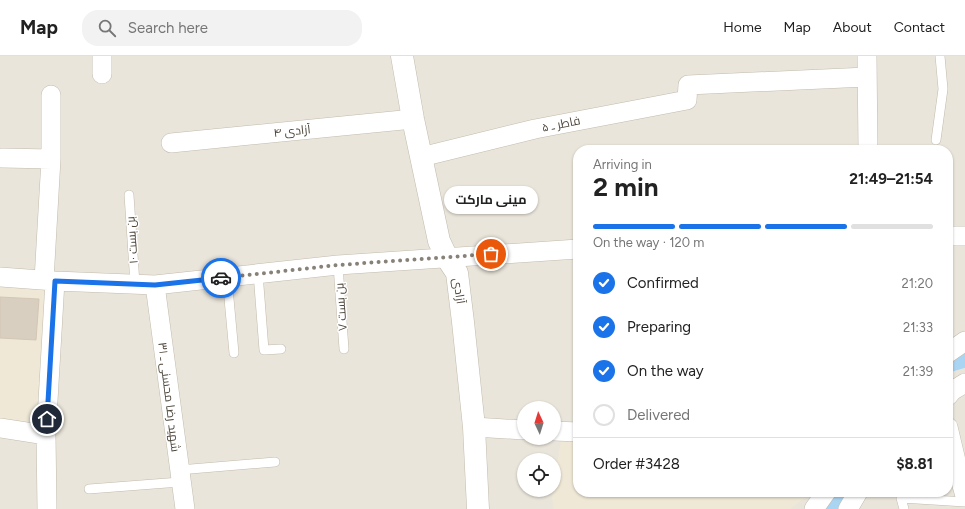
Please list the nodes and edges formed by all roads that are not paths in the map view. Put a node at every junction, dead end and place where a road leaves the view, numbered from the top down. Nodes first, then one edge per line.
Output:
1 (402, 56) edge
2 (867, 56) edge
3 (940, 56) edge
4 (867, 77) junction
5 (51, 95) dead end
6 (413, 119) junction
7 (936, 140) dead end
8 (171, 143) dead end
9 (868, 145) edge
10 (421, 157) junction
11 (2, 158) dead end
12 (51, 159) junction
13 (129, 195) dead end
14 (953, 236) edge
15 (965, 236) edge
16 (573, 249) edge
17 (446, 258) junction
18 (338, 265) junction
19 (258, 273) junction
20 (0, 276) edge
21 (227, 277) junction
22 (49, 281) junction
23 (135, 284) junction
24 (155, 285) junction
25 (965, 341) edge
26 (281, 349) dead end
27 (344, 349) dead end
28 (953, 349) edge
29 (234, 353) dead end
30 (965, 383) edge
31 (953, 390) edge
32 (474, 427) junction
33 (0, 428) edge
34 (517, 430) edge
35 (561, 431) edge
36 (573, 432) edge
37 (46, 434) junction
38 (953, 446) edge
39 (275, 462) dead end
40 (179, 476) junction
41 (964, 487) edge
42 (89, 489) dead end
43 (855, 497) edge
44 (965, 502) edge
45 (47, 509) edge
46 (185, 509) edge
47 (478, 509) edge
48 (848, 509) edge
49 (904, 509) edge

1 - 6 street, آزادی
2 - 4 street
3 - 7 lane
4 - 9 street
4 - 10 street, فاطر ـ ۵
5 - 12 street
6 - 8 street, آزادی ۴
6 - 10 street, آزادی
10 - 17 street, آزادی
11 - 12 street
12 - 22 street
13 - 23 lane, بن بست ۱۰
14 - 15 street
16 - 17 street
17 - 18 street
17 - 32 street, آزادی
18 - 19 street
18 - 27 lane, بن بست ۷
19 - 21 street
19 - 26 lane
20 - 22 street
21 - 24 street
21 - 29 lane
22 - 23 street
22 - 37 street
23 - 24 street
24 - 40 street, شهید رضا محسنی ـ ۳۱
25 - 28 street
30 - 31 street
32 - 34 street
32 - 47 street, آزادی
33 - 37 street
35 - 36 street
37 - 45 street
38 - 41 street
39 - 40 lane
40 - 42 lane
40 - 46 street, شهید رضا محسنی ـ ۳۱
43 - 48 street
44 - 49 lane

